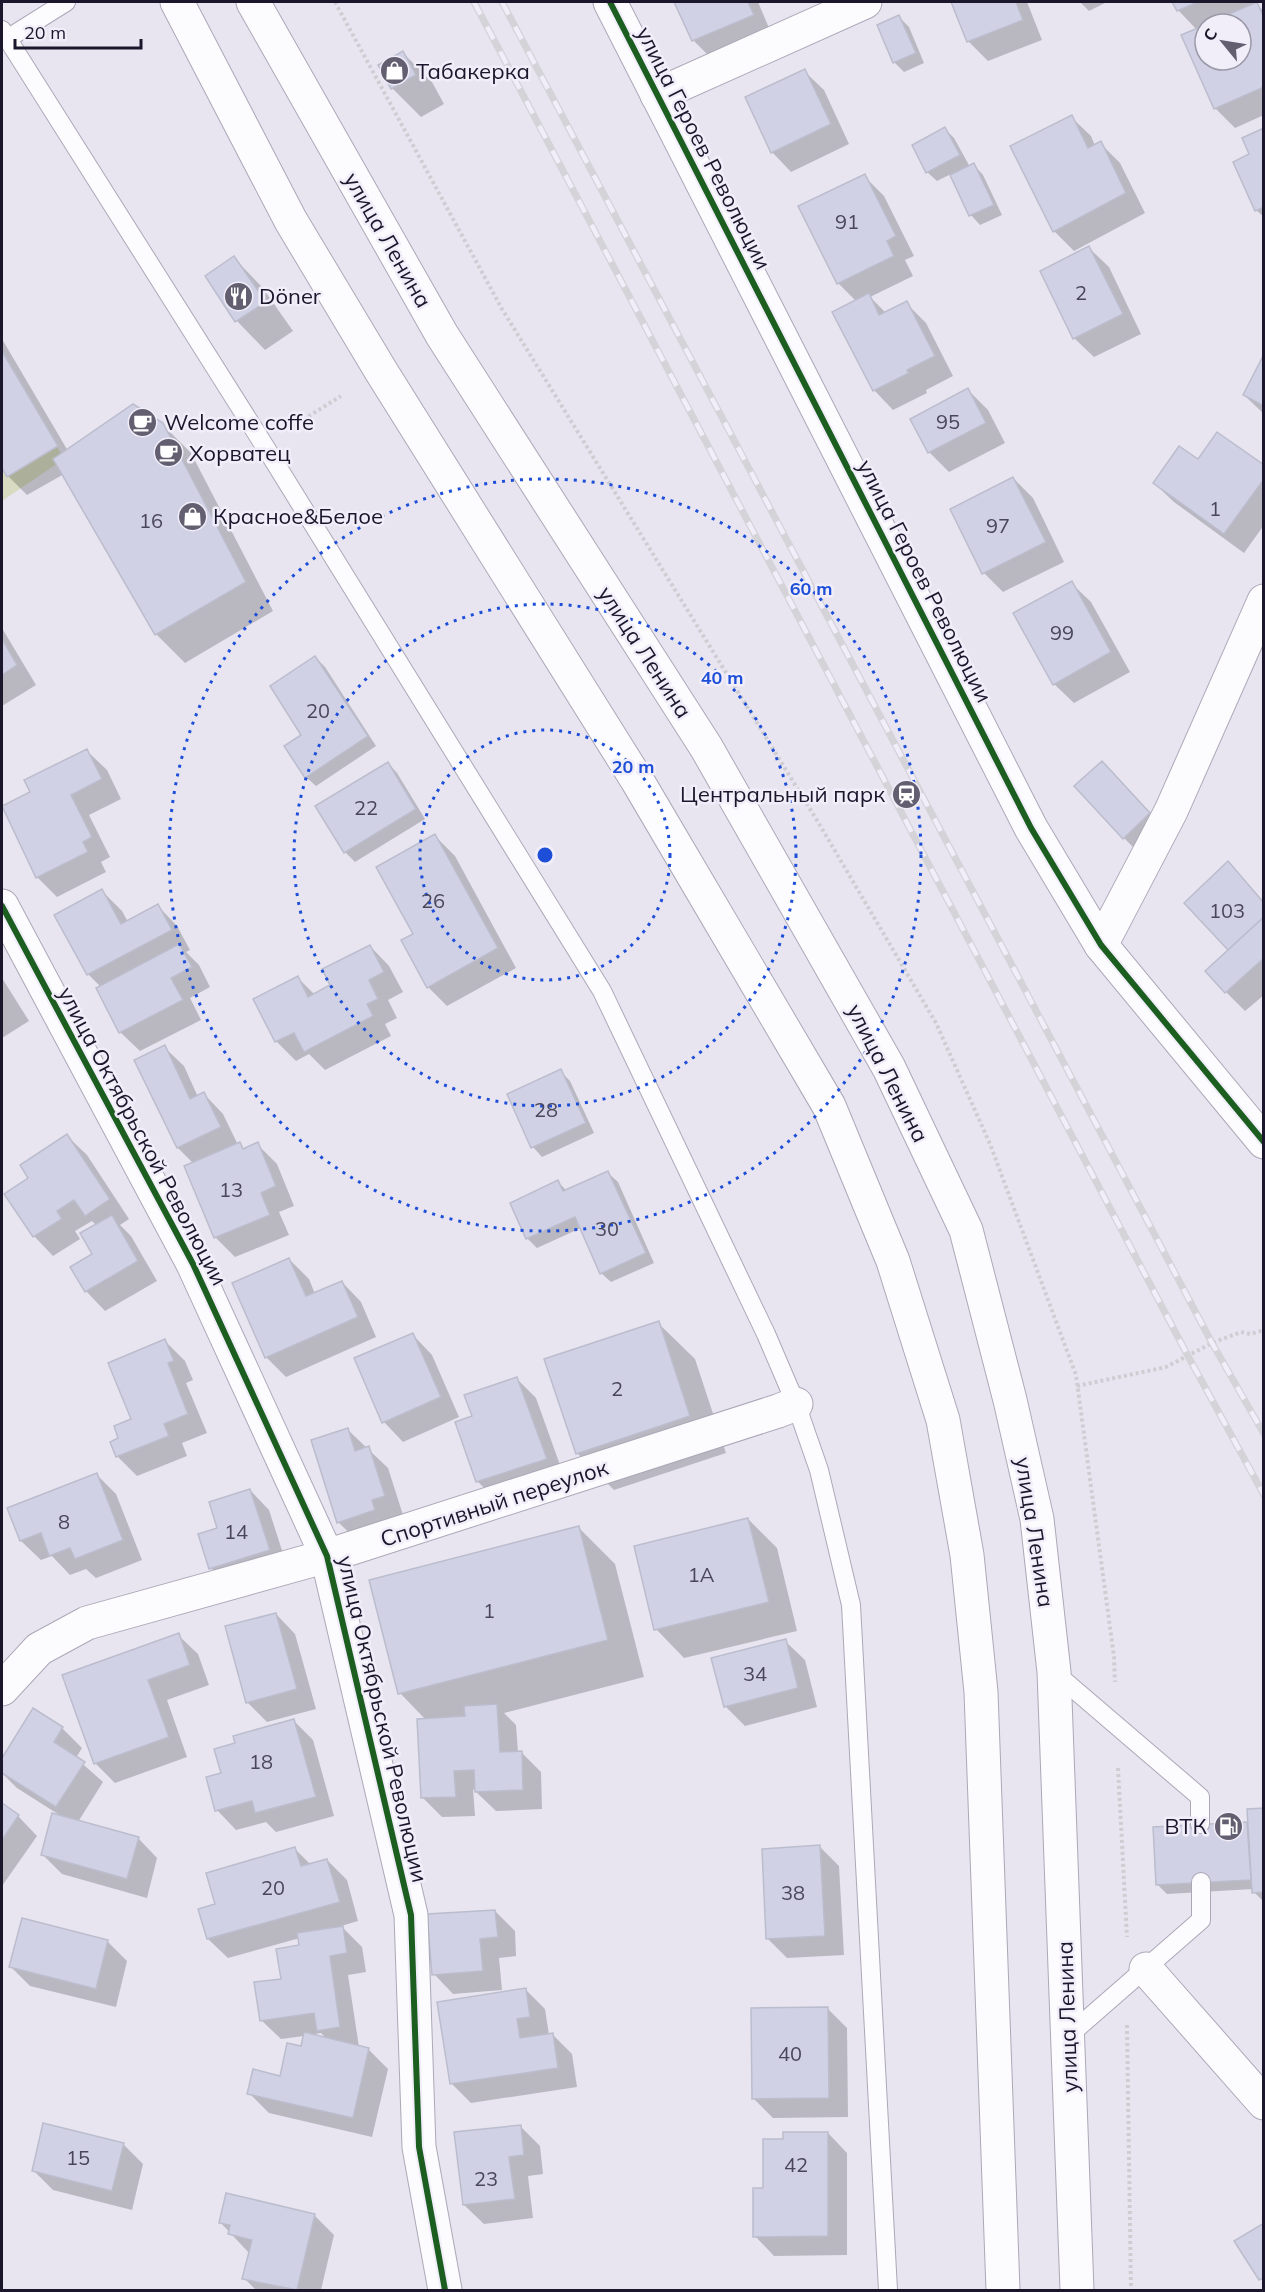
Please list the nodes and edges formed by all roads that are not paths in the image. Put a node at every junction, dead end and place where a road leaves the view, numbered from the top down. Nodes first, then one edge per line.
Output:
1 (66, 2) edge
2 (177, 2) edge
3 (253, 2) edge
4 (610, 2) edge
5 (865, 2) edge
6 (4, 34) edge
7 (657, 95) junction
8 (1263, 601) edge
9 (2, 906) edge
10 (1101, 945) junction
11 (1263, 1142) edge
12 (796, 1404) junction
13 (327, 1556) junction
14 (1054, 1672) junction
15 (2, 1689) edge
16 (1200, 1824) dead end
17 (1201, 1882) dead end
18 (1146, 1969) junction
19 (1068, 2036) junction
20 (1263, 2103) edge
21 (445, 2290) edge
22 (888, 2290) edge
23 (1003, 2290) edge
24 (1077, 2290) edge

1 - 6 lane
2 - 23 main road
3 - 14 main road, улица Ленина
4 - 7 main road, улица Героев Революции
5 - 7 main road
6 - 12 lane
7 - 10 main road, улица Героев Революции
8 - 10 main road
9 - 13 main road, улица Октябрьской Революции
10 - 11 main road, улица Героев Революции
12 - 13 main road, Спортивный переулок
12 - 22 lane
13 - 15 main road, Спортивный переулок
13 - 21 main road, улица Октябрьской Революции
14 - 16 lane
14 - 19 main road, улица Ленина
17 - 18 lane
18 - 19 lane
18 - 20 main road
19 - 24 main road, улица Ленина

